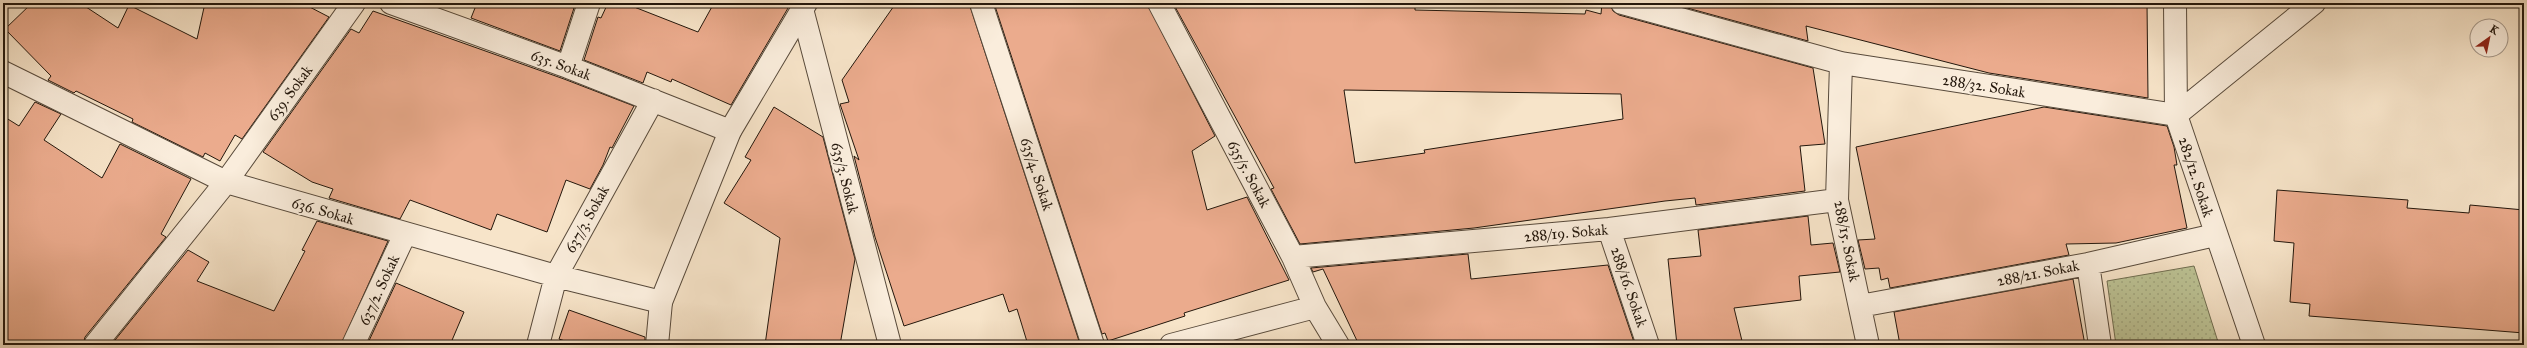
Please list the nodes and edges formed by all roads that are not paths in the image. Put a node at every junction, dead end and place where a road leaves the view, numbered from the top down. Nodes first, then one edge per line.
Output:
1 (354, 3) edge
2 (391, 3) edge
3 (589, 3) edge
4 (981, 3) edge
5 (1159, 3) edge
6 (1622, 3) edge
7 (2175, 3) edge
8 (2314, 3) edge
9 (804, 6) edge
10 (1673, 10) edge
11 (1840, 63) junction
12 (568, 67) junction
13 (3, 72) edge
14 (653, 100) junction
15 (2176, 115) junction
16 (730, 131) junction
17 (226, 182) junction
18 (1837, 200) junction
19 (1610, 229) junction
20 (405, 234) junction
21 (2215, 235) junction
22 (1293, 257) junction
23 (2088, 264) junction
24 (556, 276) junction
25 (662, 302) junction
26 (1860, 306) junction
27 (1315, 307) junction
28 (882, 321) junction
29 (96, 345) edge
30 (353, 345) edge
31 (538, 345) edge
32 (657, 345) edge
33 (874, 345) edge
34 (890, 345) edge
35 (1092, 345) edge
36 (1171, 345) edge
37 (1338, 345) edge
38 (1648, 345) edge
39 (1868, 345) edge
40 (2100, 345) edge
41 (2254, 345) edge

1 - 17 street, 639. Sokak
2 - 12 street, 635. Sokak
3 - 12 street
4 - 35 street, 635/4. Sokak
5 - 22 street, 635/5. Sokak
6 - 10 street, 288/32. Sokak
7 - 15 street, 282/12. Sokak
8 - 15 street
9 - 16 street
9 - 28 street, 635/3. Sokak
10 - 11 street, 288/32. Sokak
11 - 15 street, 288/32. Sokak
11 - 18 street, 288/15. Sokak
12 - 14 street, 635. Sokak
13 - 17 street, 636. Sokak
14 - 16 street, 635. Sokak
14 - 24 street, 637/3. Sokak
15 - 21 street, 282/12. Sokak
16 - 25 street
17 - 20 street, 636. Sokak
17 - 29 street, 639. Sokak
18 - 19 street, 288/19. Sokak
18 - 26 street, 288/15. Sokak
19 - 22 street, 288/19. Sokak
19 - 38 street, 288/16. Sokak
20 - 24 street, 636. Sokak
20 - 30 street, 637/2. Sokak
21 - 23 street, 288/21. Sokak
21 - 41 street, 282/12. Sokak
22 - 27 street, 635/5. Sokak
23 - 26 street, 288/21. Sokak
23 - 40 street
24 - 25 street, 636. Sokak
24 - 31 street, 637/3. Sokak
25 - 32 street
26 - 39 street, 288/15. Sokak
27 - 36 street
27 - 37 street, 635/5. Sokak
28 - 33 street
28 - 34 street, 635/3. Sokak

